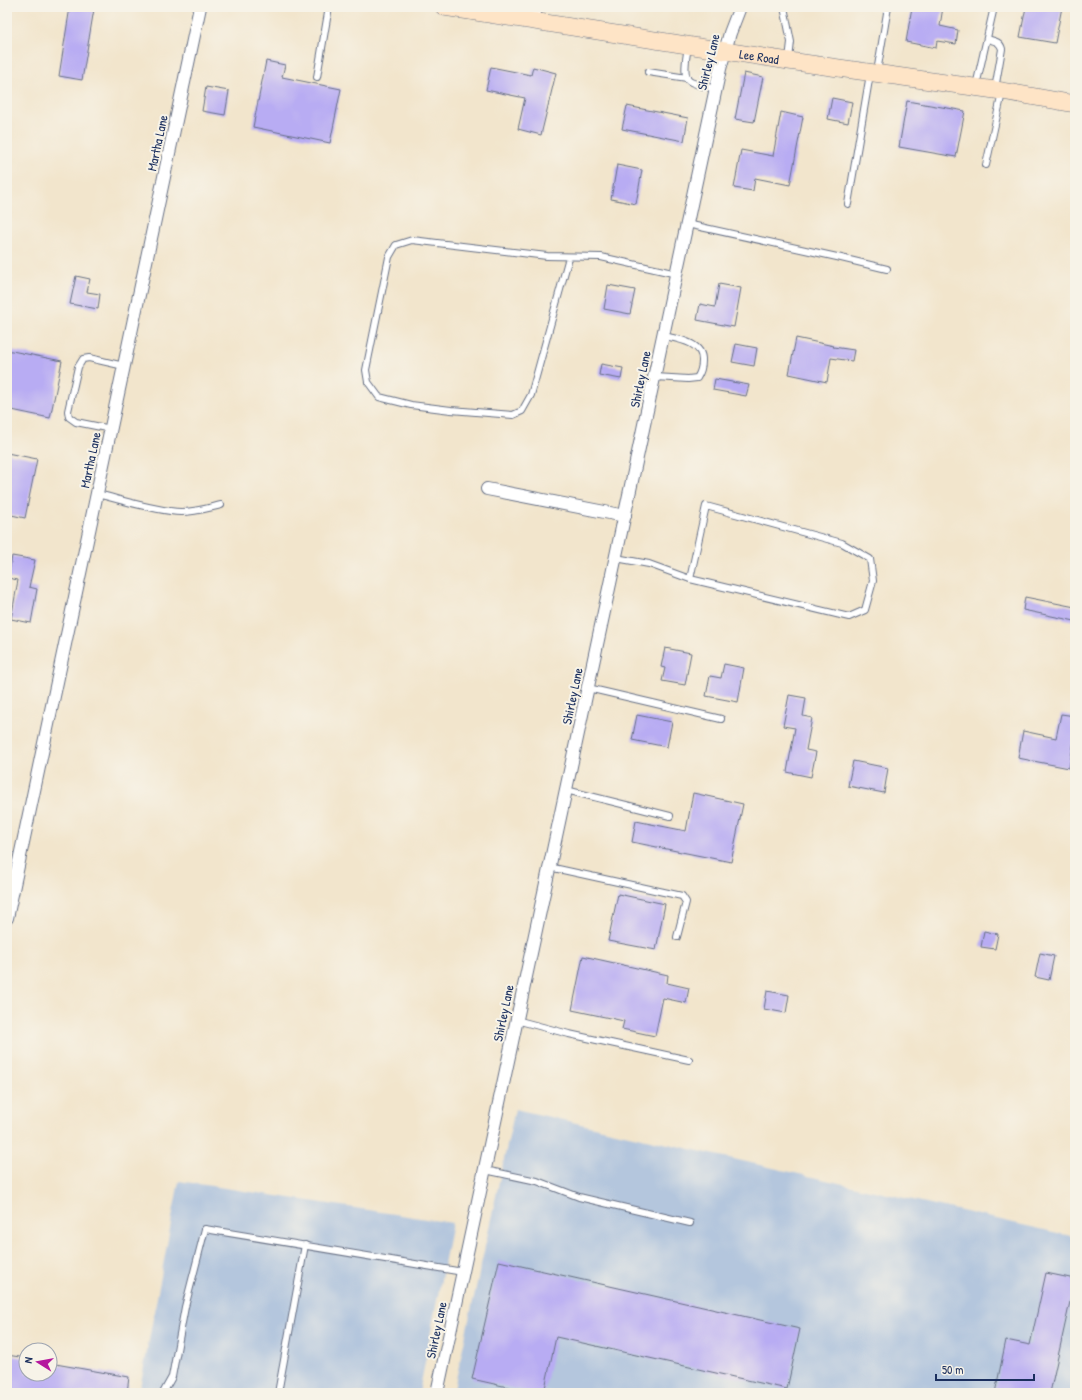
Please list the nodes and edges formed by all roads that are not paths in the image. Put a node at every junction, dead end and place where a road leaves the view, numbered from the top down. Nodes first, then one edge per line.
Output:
1 (200, 7) edge
2 (329, 7) edge
3 (444, 7) edge
4 (740, 7) edge
5 (784, 7) edge
6 (888, 7) edge
7 (994, 7) edge
8 (534, 14) edge
9 (987, 39) junction
10 (688, 45) junction
11 (725, 51) junction
12 (789, 61) junction
13 (648, 72) dead end
14 (873, 73) junction
15 (317, 77) dead end
16 (687, 78) junction
17 (975, 88) junction
18 (716, 89) junction
19 (998, 91) junction
20 (1075, 104) edge
21 (986, 165) dead end
22 (848, 204) dead end
23 (687, 224) junction
24 (569, 257) junction
25 (887, 269) dead end
26 (677, 274) junction
27 (664, 336) junction
28 (124, 366) junction
29 (655, 377) junction
30 (111, 429) junction
31 (487, 489) dead end
32 (97, 494) junction
33 (221, 505) dead end
34 (625, 516) junction
35 (616, 558) junction
36 (690, 579) junction
37 (588, 688) junction
38 (721, 719) dead end
39 (566, 790) junction
40 (670, 816) dead end
41 (549, 867) junction
42 (7, 918) edge
43 (677, 937) dead end
44 (516, 1020) junction
45 (689, 1060) dead end
46 (485, 1170) junction
47 (690, 1223) dead end
48 (305, 1245) junction
49 (463, 1272) junction
50 (163, 1393) edge
51 (278, 1393) edge
52 (437, 1393) edge

1 - 28 street, Martha Lane
2 - 15 lane
3 - 8 main road, Lee Road
4 - 11 street, Shirley Lane
5 - 12 lane
6 - 14 lane
7 - 9 lane
8 - 10 main road, Lee Road
9 - 17 lane
9 - 19 lane
10 - 11 main road, Lee Road
10 - 16 lane
11 - 12 main road, Lee Road
11 - 18 street, Shirley Lane
12 - 14 main road, Lee Road
13 - 16 lane
14 - 17 main road, Lee Road
14 - 22 lane
16 - 18 lane
17 - 19 main road, Lee Road
18 - 23 street, Shirley Lane
19 - 20 main road, Lee Road
19 - 21 lane
23 - 25 lane
23 - 26 street, Shirley Lane
24 - 24 lane
24 - 26 lane
26 - 27 street, Shirley Lane
27 - 29 street, Shirley Lane
27 - 29 lane
28 - 30 street, Martha Lane
28 - 30 lane
29 - 34 street, Shirley Lane
30 - 32 street, Martha Lane
31 - 34 street
32 - 33 lane
32 - 42 street, Martha Lane
34 - 35 street, Shirley Lane
35 - 36 lane
35 - 37 street, Shirley Lane
36 - 36 lane
37 - 38 lane
37 - 39 street, Shirley Lane
39 - 40 lane
39 - 41 street, Shirley Lane
41 - 43 lane
41 - 44 street, Shirley Lane
44 - 45 lane
44 - 46 street, Shirley Lane
46 - 47 lane
46 - 49 street, Shirley Lane
48 - 49 lane
48 - 50 lane
48 - 51 lane
49 - 52 street, Shirley Lane

